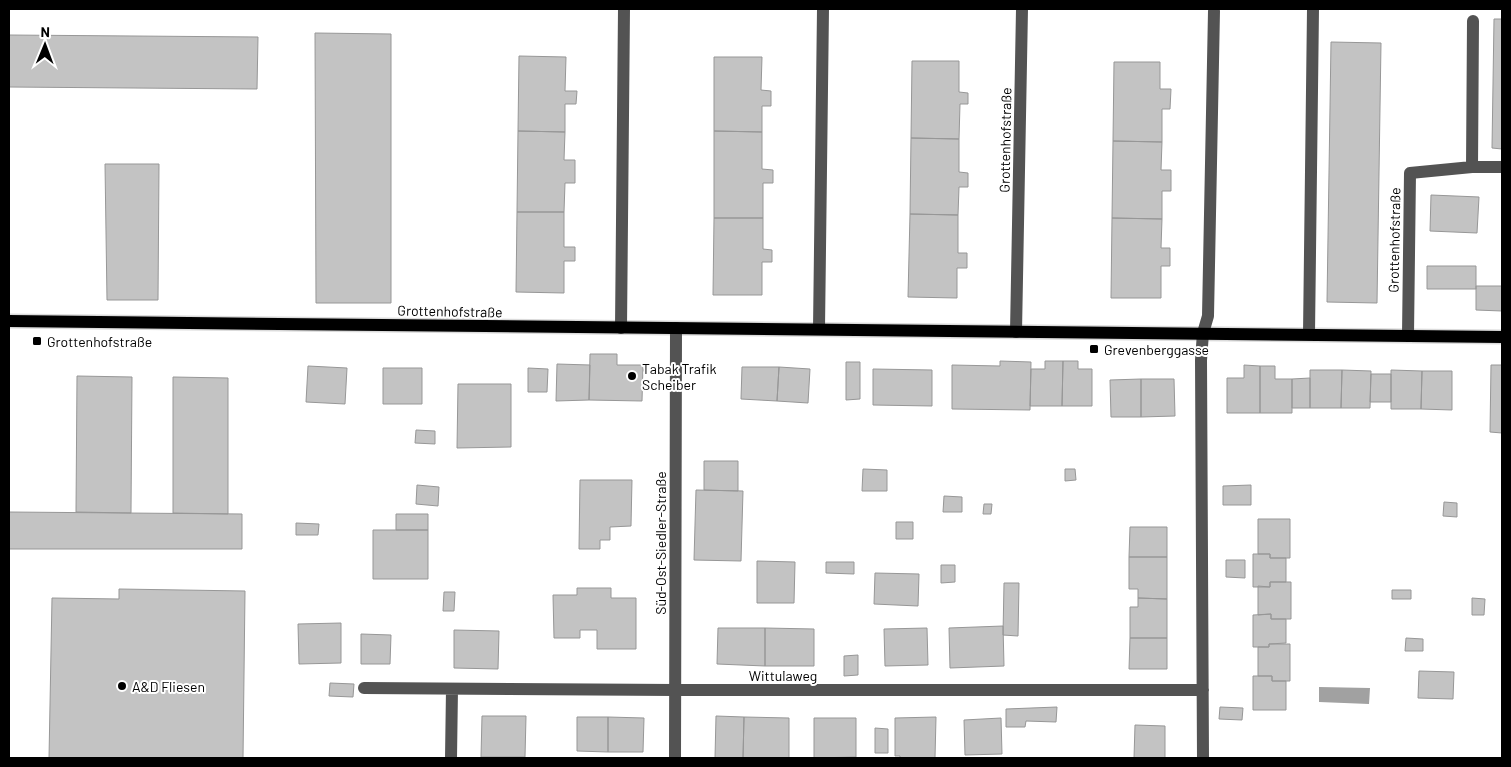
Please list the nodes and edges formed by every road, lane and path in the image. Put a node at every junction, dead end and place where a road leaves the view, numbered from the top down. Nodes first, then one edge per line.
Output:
1 (624, 9) edge
2 (823, 9) edge
3 (1022, 9) edge
4 (1312, 9) edge
5 (1214, 11) dead end
6 (1473, 22) dead end
7 (1472, 166) junction
8 (1502, 167) edge
9 (9, 321) edge
10 (621, 328) junction
11 (676, 328) junction
12 (819, 329) junction
13 (1016, 332) junction
14 (1203, 333) junction
15 (1309, 334) junction
16 (1408, 335) junction
17 (1502, 337) edge
18 (643, 370) dead end
19 (650, 370) dead end
20 (364, 688) dead end
21 (452, 689) junction
22 (674, 690) junction
23 (1203, 690) junction
24 (451, 758) edge
25 (675, 758) edge
26 (1203, 758) edge

1 - 10 street
2 - 12 street
3 - 13 street, Grottenhofstraße
4 - 15 street
5 - 14 street
6 - 7 street
7 - 8 street
7 - 16 street, Grottenhofstraße
9 - 10 main road, Grottenhofstraße
10 - 11 main road, Grottenhofstraße
11 - 12 main road, Grottenhofstraße
11 - 22 street, Süd-Ost-Siedler-Straße
12 - 13 main road, Grottenhofstraße
13 - 14 main road, Grottenhofstraße
14 - 15 main road, Grottenhofstraße
14 - 23 street
15 - 16 main road, Grottenhofstraße
16 - 17 main road, Grottenhofstraße
18 - 19 path
20 - 21 street, Wittulaweg
21 - 22 street, Wittulaweg
21 - 24 street
22 - 23 street, Wittulaweg
22 - 25 street, Süd-Ost-Siedler-Straße
23 - 26 street

